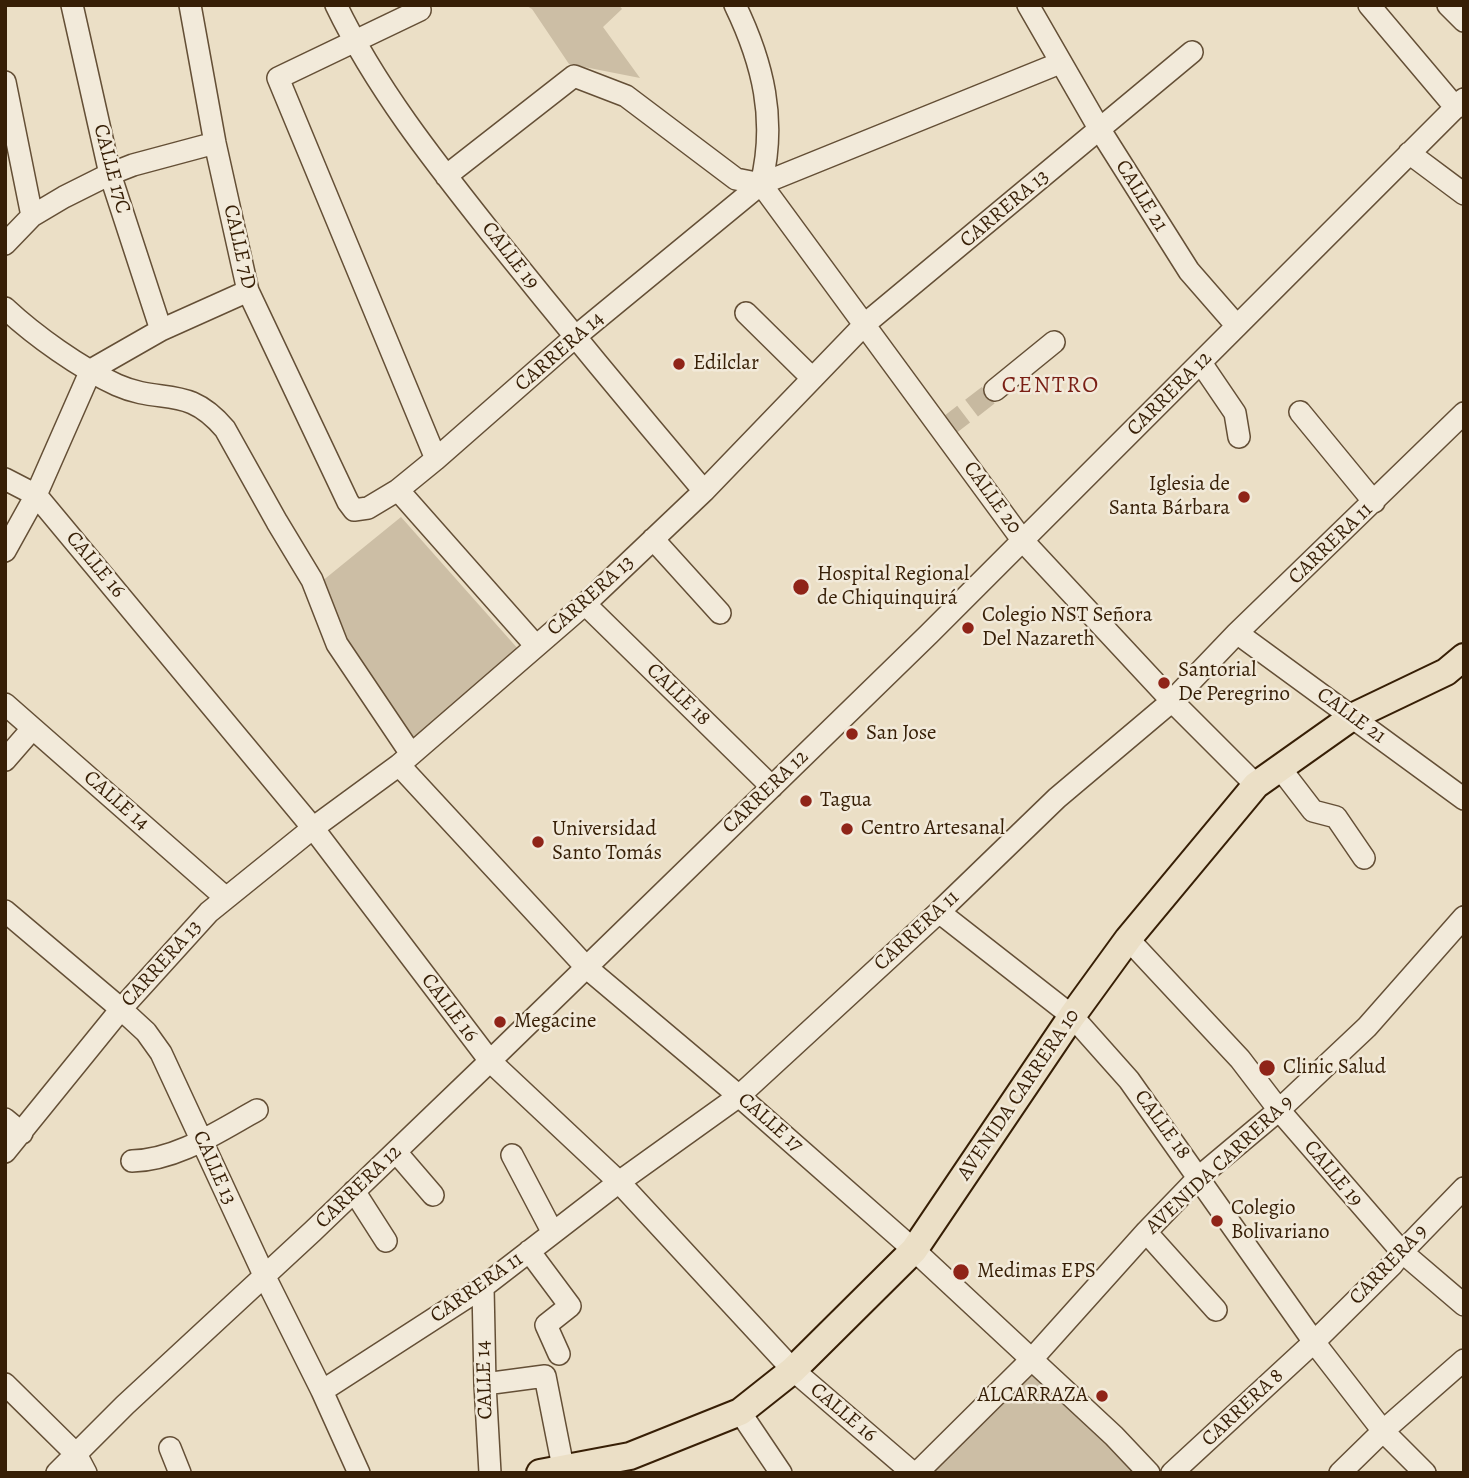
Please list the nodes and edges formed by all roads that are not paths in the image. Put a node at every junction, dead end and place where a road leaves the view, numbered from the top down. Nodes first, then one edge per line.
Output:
1 (72, 5) edge
2 (190, 5) edge
3 (336, 5) edge
4 (734, 5) edge
5 (1028, 5) edge
6 (1369, 5) edge
7 (1448, 5) edge
8 (419, 7) edge
9 (1464, 21) edge
10 (354, 42) junction
11 (1192, 52) dead end
12 (1060, 63) junction
13 (5, 82) edge
14 (1460, 103) edge
15 (1100, 130) junction
16 (215, 144) junction
17 (1409, 153) junction
18 (110, 174) junction
19 (446, 176) junction
20 (761, 184) junction
21 (1464, 194) edge
22 (32, 216) junction
23 (5, 244) edge
24 (248, 291) junction
25 (5, 308) edge
26 (746, 313) dead end
27 (865, 324) junction
28 (1237, 326) junction
29 (161, 330) junction
30 (575, 337) junction
31 (1054, 342) dead end
32 (1201, 363) junction
33 (91, 370) junction
34 (812, 378) junction
35 (995, 390) tunnel mouth
36 (1300, 412) dead end
37 (1464, 413) edge
38 (1239, 437) dead end
39 (436, 459) junction
40 (5, 479) edge
41 (398, 490) junction
42 (704, 491) junction
43 (36, 495) junction
44 (1374, 502) junction
45 (354, 510) joint
46 (653, 539) junction
47 (1023, 541) junction
48 (5, 551) edge
49 (585, 604) junction
50 (720, 613) dead end
51 (1237, 633) junction
52 (536, 646) junction
53 (1464, 657) edge
54 (1172, 701) junction
55 (5, 704) edge
56 (1352, 717) junction
57 (32, 729) junction
58 (5, 760) edge
59 (405, 760) junction
60 (1280, 768) junction
61 (1256, 785) junction
62 (772, 787) junction
63 (1464, 799) edge
64 (313, 828) junction
65 (1364, 858) dead end
66 (226, 898) junction
67 (5, 911) edge
68 (939, 912) junction
69 (1464, 917) edge
70 (1128, 939) junction
71 (587, 968) junction
72 (121, 1009) junction
73 (1072, 1016) junction
74 (490, 1062) junction
75 (739, 1096) junction
76 (257, 1110) dead end
77 (1279, 1110) junction
78 (5, 1119) edge
79 (22, 1133) junction
80 (201, 1141) junction
81 (5, 1152) edge
82 (396, 1152) junction
83 (512, 1155) dead end
84 (132, 1161) dead end
85 (1199, 1177) junction
86 (619, 1182) junction
87 (1464, 1188) edge
88 (354, 1191) junction
89 (433, 1195) dead end
90 (1146, 1232) junction
91 (553, 1233) junction
92 (386, 1241) dead end
93 (914, 1250) junction
94 (529, 1251) junction
95 (1402, 1252) junction
96 (264, 1275) junction
97 (483, 1287) junction
98 (1464, 1305) edge
99 (1216, 1310) dead end
100 (1314, 1342) junction
101 (559, 1354) dead end
102 (1032, 1359) junction
103 (1464, 1360) edge
104 (793, 1370) junction
105 (5, 1384) edge
106 (485, 1384) junction
107 (322, 1391) junction
108 (740, 1412) junction
109 (1383, 1431) junction
110 (170, 1448) dead end
111 (81, 1464) edge
112 (567, 1469) edge
113 (57, 1473) edge
114 (180, 1473) edge
115 (359, 1473) edge
116 (490, 1473) edge
117 (781, 1473) edge
118 (915, 1473) edge
119 (1149, 1473) edge
120 (1172, 1473) edge
121 (1340, 1473) edge
122 (1425, 1473) edge

1 - 18 street, CALLE 17C
2 - 16 street, CALLE 7D
3 - 10 street, CALLE 19
4 - 20 street
5 - 12 street, CALLE 21
6 - 14 street
7 - 9 street
8 - 10 street
10 - 19 street, CALLE 19
10 - 39 street
11 - 15 street, CARRERA 13
12 - 15 street, CALLE 21
12 - 20 street, CARRERA 14
13 - 22 street
14 - 17 street, CARRERA 12
15 - 27 street, CARRERA 13
15 - 28 street, CALLE 21
16 - 18 street
16 - 24 street, CALLE 7D
17 - 21 street
17 - 28 street, CARRERA 12
18 - 22 street
18 - 29 street, CALLE 17C
19 - 20 street
19 - 30 street, CALLE 19
20 - 27 street, CALLE 20
20 - 30 street, CARRERA 14
22 - 23 street
24 - 29 street
24 - 45 street, CALLE 7D
25 - 33 street, CALLE 17
26 - 34 street
27 - 34 street, CARRERA 13
27 - 47 street, CALLE 20
28 - 32 street, CARRERA 12
29 - 33 street
30 - 39 street, CARRERA 14
30 - 42 street, CALLE 19
31 - 35 street
32 - 38 street
32 - 47 street, CARRERA 12
33 - 43 street
33 - 59 street, CALLE 17
34 - 42 street, CARRERA 13
36 - 44 street
37 - 44 street, CARRERA 11
39 - 41 street, CARRERA 14
40 - 43 street
41 - 45 street, CARRERA 14
41 - 52 street
42 - 46 street, CARRERA 13
43 - 48 street
43 - 64 street, CALLE 16
44 - 51 street, CARRERA 11
46 - 49 street, CARRERA 13
46 - 50 street
47 - 54 street, CALLE 20
47 - 62 street, CARRERA 12
49 - 52 street, CARRERA 13
49 - 62 street, CALLE 18
51 - 54 street, CARRERA 11
51 - 56 street, CALLE 21
52 - 59 street, CARRERA 13
53 - 56 main road, AVENIDA CARRERA 10
54 - 61 street, CALLE 20
54 - 68 street, CARRERA 11
55 - 57 street, CALLE 14
56 - 60 main road, AVENIDA CARRERA 10
56 - 63 street, CALLE 21
57 - 58 street
57 - 66 street, CALLE 14
59 - 64 street, CARRERA 13
59 - 71 street, CALLE 17
60 - 61 main road, AVENIDA CARRERA 10
60 - 65 street
61 - 70 main road, AVENIDA CARRERA 10
62 - 71 street, CARRERA 12
64 - 66 street, CARRERA 13
64 - 74 street, CALLE 16
66 - 72 street, CARRERA 13
67 - 72 street, CALLE 13
68 - 73 street, CALLE 18
68 - 75 street, CARRERA 11
69 - 77 street, AVENIDA CARRERA 9
70 - 73 main road, AVENIDA CARRERA 10
70 - 77 street, CALLE 19
71 - 74 street, CARRERA 12
71 - 75 street, CALLE 17
72 - 79 street, CARRERA 13
72 - 80 street, CALLE 13
73 - 85 street, CALLE 18
73 - 93 main road, AVENIDA CARRERA 10
74 - 82 street, CARRERA 12
74 - 86 street, CALLE 16
75 - 86 street, CARRERA 11
75 - 93 street, CALLE 17
76 - 80 street
77 - 85 street, AVENIDA CARRERA 9
77 - 95 street, CALLE 19
78 - 79 street
79 - 81 street, CARRERA 13
80 - 84 street
80 - 96 street, CALLE 13
82 - 88 street, CARRERA 12
82 - 89 street
83 - 91 street
85 - 90 street, AVENIDA CARRERA 9
85 - 100 street, CALLE 18
86 - 91 street, CARRERA 11
86 - 104 street, CALLE 16
87 - 95 street, CARRERA 9
88 - 92 street
88 - 96 street, CARRERA 12
90 - 99 street
90 - 102 street, AVENIDA CARRERA 9
91 - 94 street, CARRERA 11
93 - 102 street, CALLE 17
93 - 104 main road, AVENIDA CARRERA 10
94 - 97 street, CARRERA 11
94 - 101 street
95 - 98 street, CALLE 19
95 - 100 street, CARRERA 9
96 - 107 street, CALLE 13
96 - 111 street, CARRERA 12
97 - 106 street, CALLE 14
97 - 107 street, CARRERA 11
100 - 109 street, CALLE 18
100 - 120 street, CARRERA 8
102 - 118 street, AVENIDA CARRERA 9
102 - 119 street, CALLE 17
103 - 109 street
104 - 108 main road, AVENIDA CARRERA 10
104 - 118 street, CALLE 16
105 - 111 street
106 - 112 street
106 - 116 street, CALLE 14
107 - 115 street, CALLE 13
108 - 112 main road, AVENIDA CARRERA 10
108 - 117 street
109 - 121 street
109 - 122 street, CALLE 18
110 - 114 street
111 - 113 street, CARRERA 12

